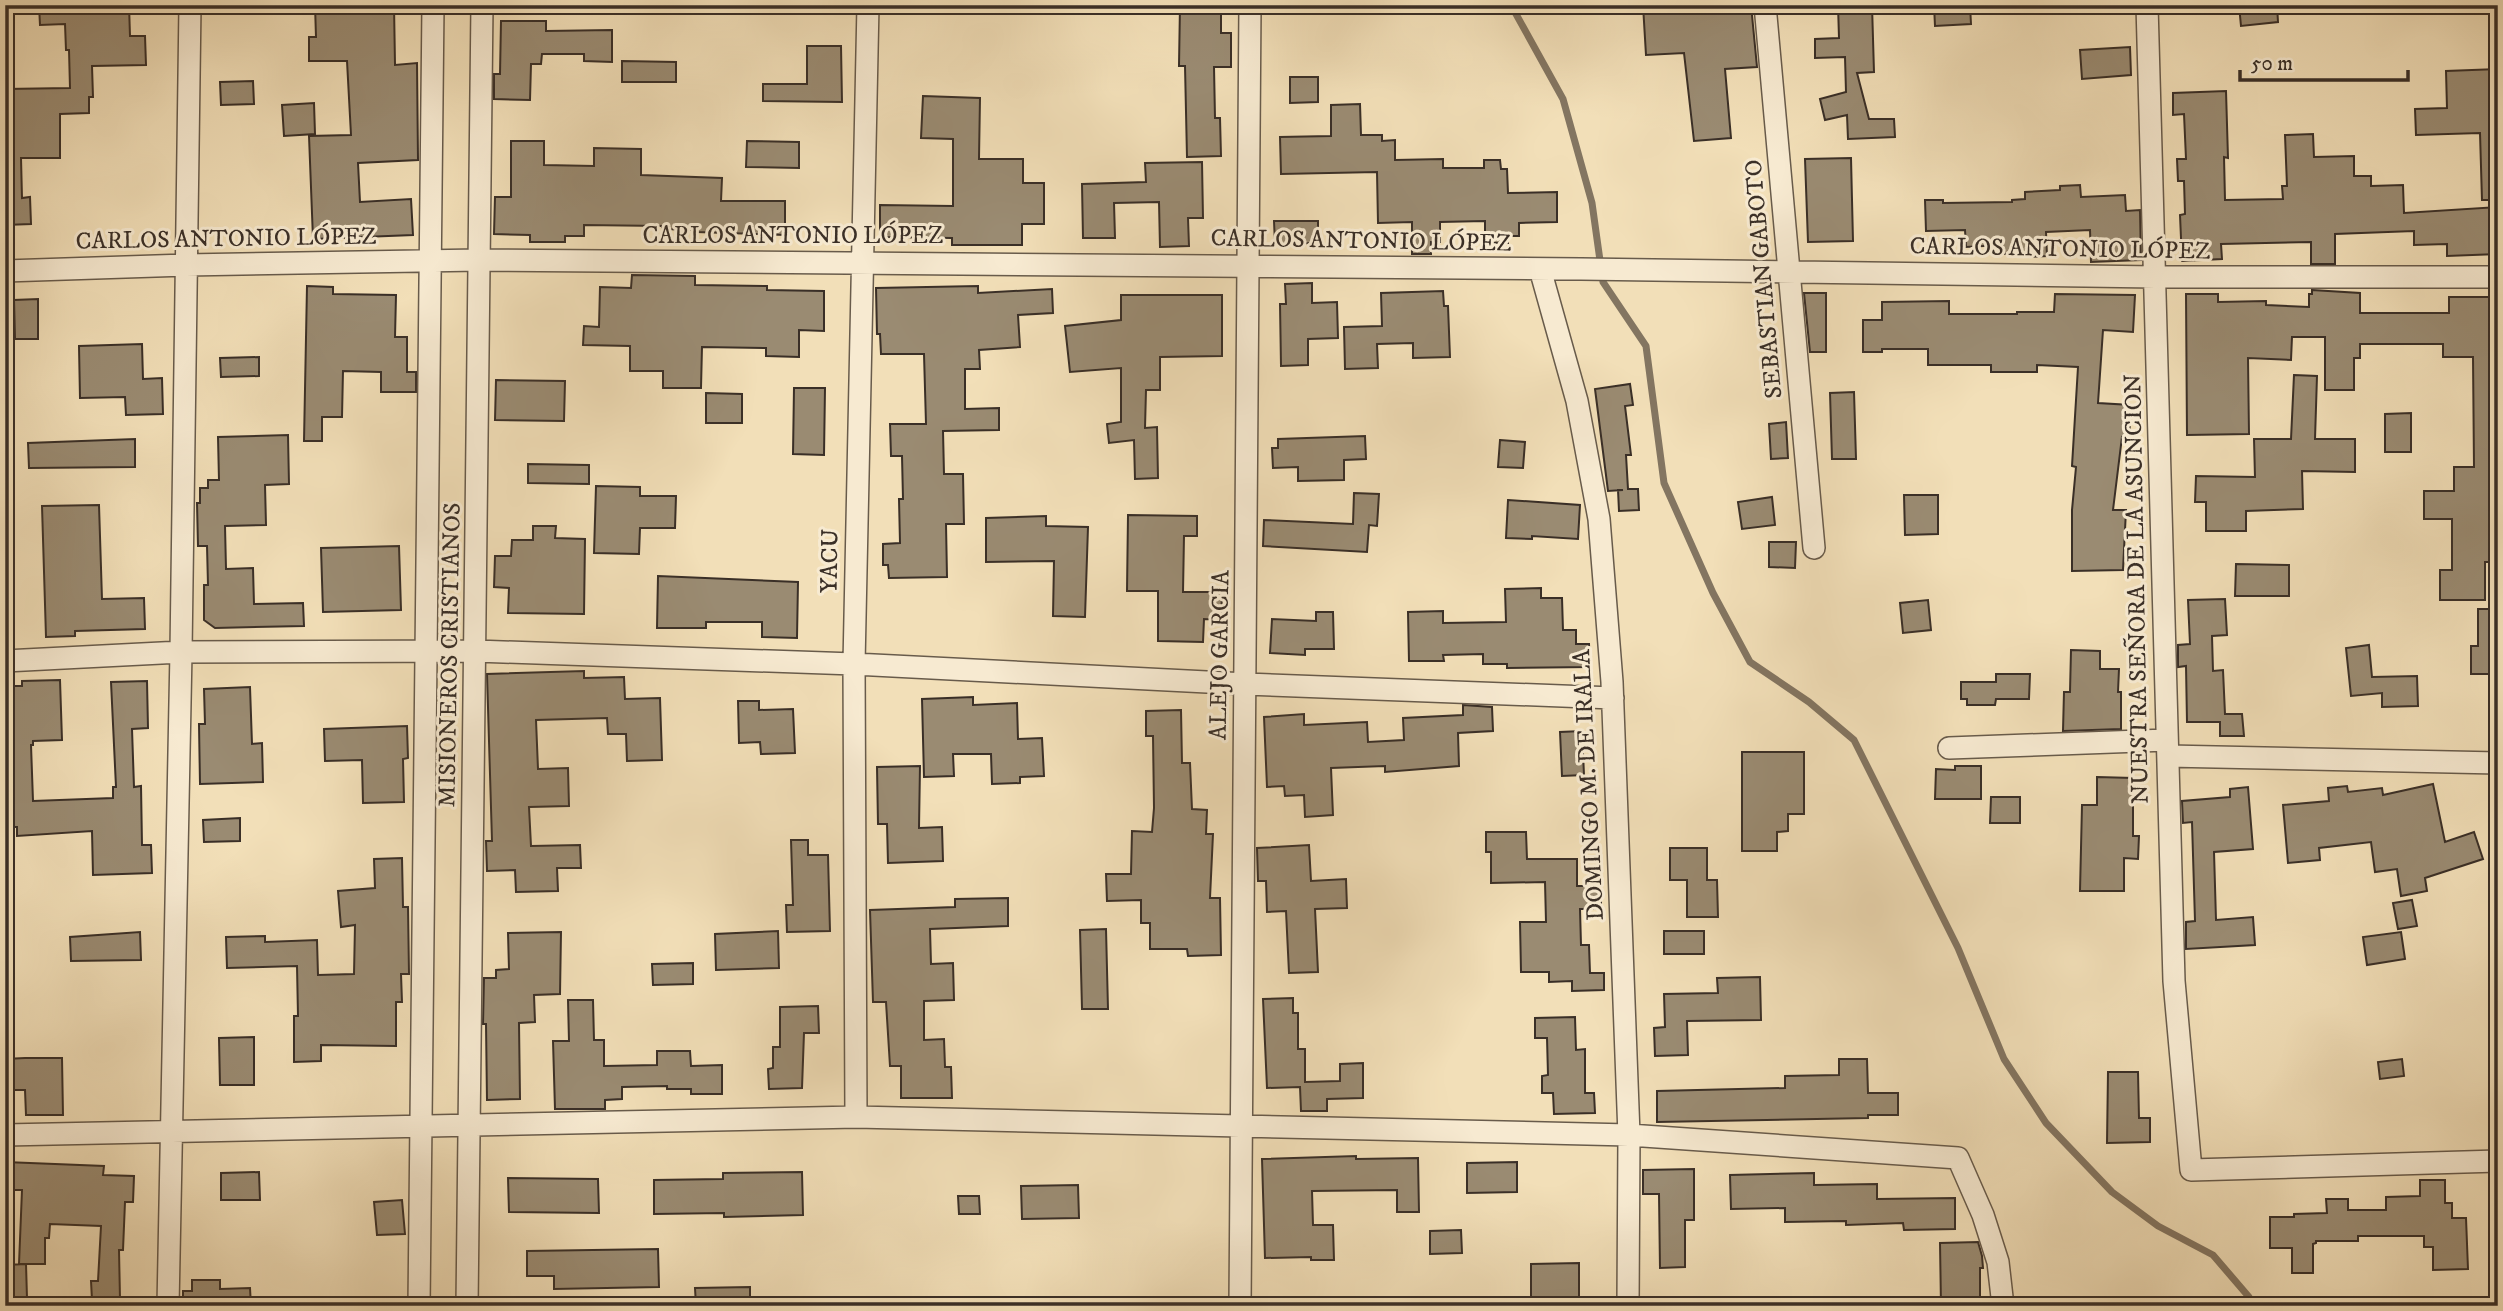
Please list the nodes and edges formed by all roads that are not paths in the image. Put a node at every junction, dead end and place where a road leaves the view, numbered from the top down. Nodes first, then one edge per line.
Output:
1 (190, 5) edge
2 (433, 5) edge
3 (482, 5) edge
4 (868, 5) edge
5 (1250, 5) edge
6 (1765, 5) edge
7 (2147, 5) edge
8 (479, 260) junction
9 (431, 261) junction
10 (863, 263) junction
11 (186, 265) junction
12 (1250, 266) junction
13 (1540, 269) junction
14 (5, 271) edge
15 (1790, 272) junction
16 (2156, 277) junction
17 (2498, 277) edge
18 (1814, 548) dead end
19 (426, 651) junction
20 (477, 651) junction
21 (181, 652) junction
22 (5, 661) edge
23 (854, 664) junction
24 (1246, 684) junction
25 (1613, 698) junction
26 (1949, 748) dead end
27 (2167, 748) junction
28 (2498, 763) edge
29 (856, 1117) junction
30 (421, 1125) junction
31 (470, 1125) junction
32 (1242, 1125) junction
33 (171, 1132) junction
34 (5, 1135) edge
35 (1629, 1135) junction
36 (2498, 1161) edge
37 (168, 1306) edge
38 (419, 1306) edge
39 (467, 1306) edge
40 (1240, 1306) edge
41 (1628, 1306) edge
42 (2003, 1306) edge

1 - 11 street
2 - 9 street, MISIONEROS CRISTIANOS
3 - 8 street, MISIONEROS CRISTIANOS
4 - 10 street, YACU
5 - 12 street, ALEJO GARCIA
6 - 15 street, SEBASTIAN GABOTO
7 - 16 street, NUESTRA SEÑORA DE LA ASUNCION
8 - 9 street, CARLOS ANTONIO LÓPEZ
8 - 10 street, CARLOS ANTONIO LÓPEZ
8 - 20 street, MISIONEROS CRISTIANOS
9 - 11 street, CARLOS ANTONIO LÓPEZ
9 - 19 street, MISIONEROS CRISTIANOS
10 - 12 street, CARLOS ANTONIO LÓPEZ
10 - 23 street, YACU
11 - 14 street, CARLOS ANTONIO LÓPEZ
11 - 21 street
12 - 13 street, CARLOS ANTONIO LÓPEZ
12 - 24 street, ALEJO GARCIA
13 - 15 street, CARLOS ANTONIO LÓPEZ
13 - 25 street, DOMINGO M. DE IRALA
15 - 16 street, CARLOS ANTONIO LÓPEZ
15 - 18 street, SEBASTIAN GABOTO
16 - 17 street, CARLOS ANTONIO LÓPEZ
16 - 27 street, NUESTRA SEÑORA DE LA ASUNCION
19 - 20 street
19 - 21 street
19 - 30 street, MISIONEROS CRISTIANOS
20 - 23 street
20 - 31 street, MISIONEROS CRISTIANOS
21 - 22 street
21 - 33 street
23 - 24 street
23 - 29 street, YACU
24 - 25 street
24 - 32 street, ALEJO GARCIA
25 - 35 street, DOMINGO M. DE IRALA
26 - 27 street
27 - 28 street
27 - 36 street, NUESTRA SEÑORA DE LA ASUNCION
29 - 31 street
29 - 32 street
30 - 31 street
30 - 33 street
30 - 38 street, MISIONEROS CRISTIANOS
31 - 39 street, MISIONEROS CRISTIANOS
32 - 35 street
32 - 40 street, ALEJO GARCIA
33 - 34 street
33 - 37 street
35 - 41 street, DOMINGO M. DE IRALA
35 - 42 street

